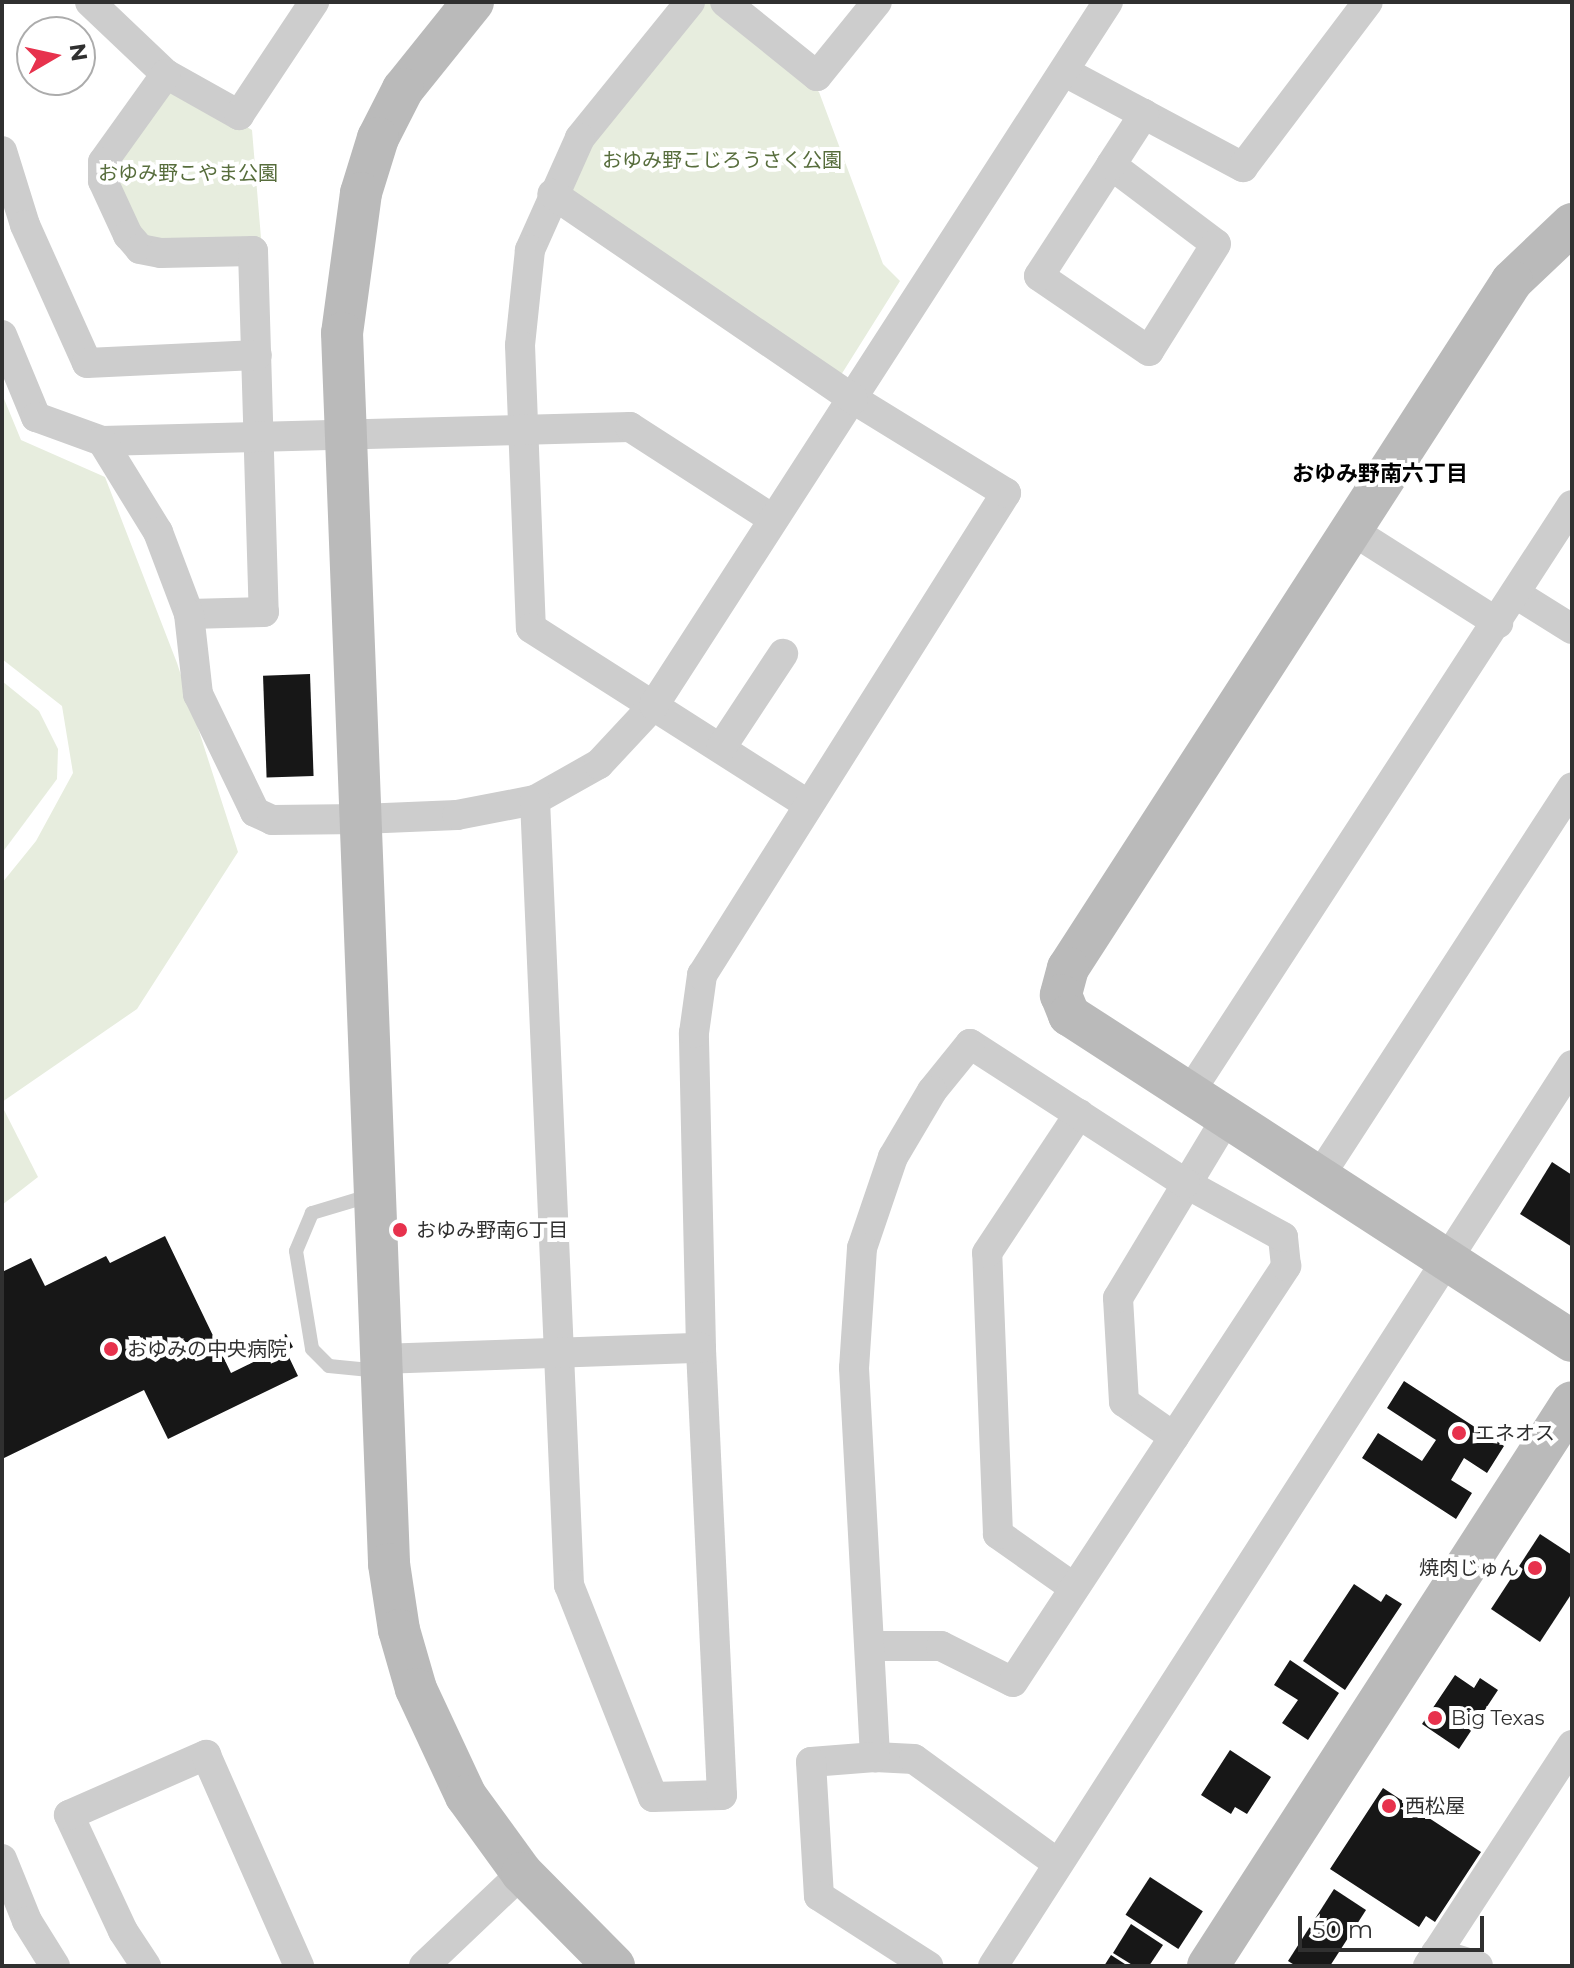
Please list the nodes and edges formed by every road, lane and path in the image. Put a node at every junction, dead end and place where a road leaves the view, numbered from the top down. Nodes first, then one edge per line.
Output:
1 (473, 2) edge
2 (690, 2) edge
3 (725, 2) edge
4 (877, 2) edge
5 (1108, 2) edge
6 (1368, 2) edge
7 (311, 3) edge
8 (108, 8) edge
9 (1065, 72) junction
10 (166, 74) junction
11 (1144, 114) junction
12 (2, 151) edge
13 (1111, 165) junction
14 (552, 194) junction
15 (1572, 224) edge
16 (2, 335) edge
17 (257, 355) junction
18 (853, 399) junction
19 (523, 428) junction
20 (345, 433) junction
21 (260, 436) junction
22 (102, 441) junction
23 (1572, 505) edge
24 (771, 518) junction
25 (1353, 531) junction
26 (1516, 594) junction
27 (189, 614) junction
28 (1498, 623) junction
29 (1572, 629) edge
30 (783, 654) dead end
31 (654, 705) junction
32 (721, 748) junction
33 (1572, 787) edge
34 (535, 800) junction
35 (807, 804) junction
36 (361, 819) junction
37 (1572, 1065) edge
38 (1190, 1092) junction
39 (1079, 1114) junction
40 (1228, 1116) junction
41 (1321, 1174) junction
42 (1185, 1183) junction
43 (376, 1194) junction
44 (1446, 1260) junction
45 (1572, 1341) edge
46 (701, 1348) junction
47 (561, 1354) junction
48 (380, 1365) junction
49 (1572, 1402) edge
50 (1174, 1437) junction
51 (1073, 1587) junction
52 (872, 1646) junction
53 (1572, 1745) edge
54 (875, 1757) junction
55 (2, 1859) edge
56 (1056, 1862) junction
57 (522, 1873) junction
58 (14, 1927) edge
59 (1432, 1959) edge
60 (55, 1966) edge
61 (146, 1966) edge
62 (299, 1966) edge
63 (424, 1966) edge
64 (614, 1966) edge
65 (928, 1966) edge
66 (993, 1966) edge
67 (1208, 1966) edge
68 (1478, 1966) edge

1 - 20 street
2 - 14 street
3 - 4 street
5 - 9 street
6 - 11 street
7 - 10 street
8 - 10 street
9 - 11 street
9 - 18 street
10 - 17 street
11 - 13 street
12 - 17 street
13 - 13 street
14 - 18 street
14 - 19 street
15 - 25 street
16 - 22 street
17 - 21 street
18 - 24 street
18 - 35 street
19 - 20 street
19 - 24 street
19 - 31 street
20 - 21 street
20 - 36 street
21 - 22 street
21 - 27 street
22 - 27 street
23 - 26 street
24 - 31 street
25 - 28 street
25 - 38 street
26 - 28 street
26 - 29 street
27 - 36 street
28 - 38 street
30 - 32 street
31 - 32 street
31 - 34 street
32 - 35 street
33 - 41 street
34 - 36 street
34 - 47 street
35 - 46 street
36 - 43 street
37 - 44 street
38 - 40 street
39 - 42 street
39 - 51 street
39 - 52 street
40 - 41 street
40 - 42 street
41 - 44 street
42 - 50 street
42 - 50 street
43 - 48 street
43 - 48 lane
44 - 45 street
44 - 56 street
46 - 47 street
46 - 47 street
47 - 48 street
48 - 57 street
49 - 67 street
50 - 51 street
51 - 52 street
52 - 54 street
53 - 59 street
54 - 56 street
54 - 65 street
55 - 58 street
56 - 66 street
57 - 63 street
57 - 64 street
58 - 60 street
59 - 68 street
61 - 62 street

